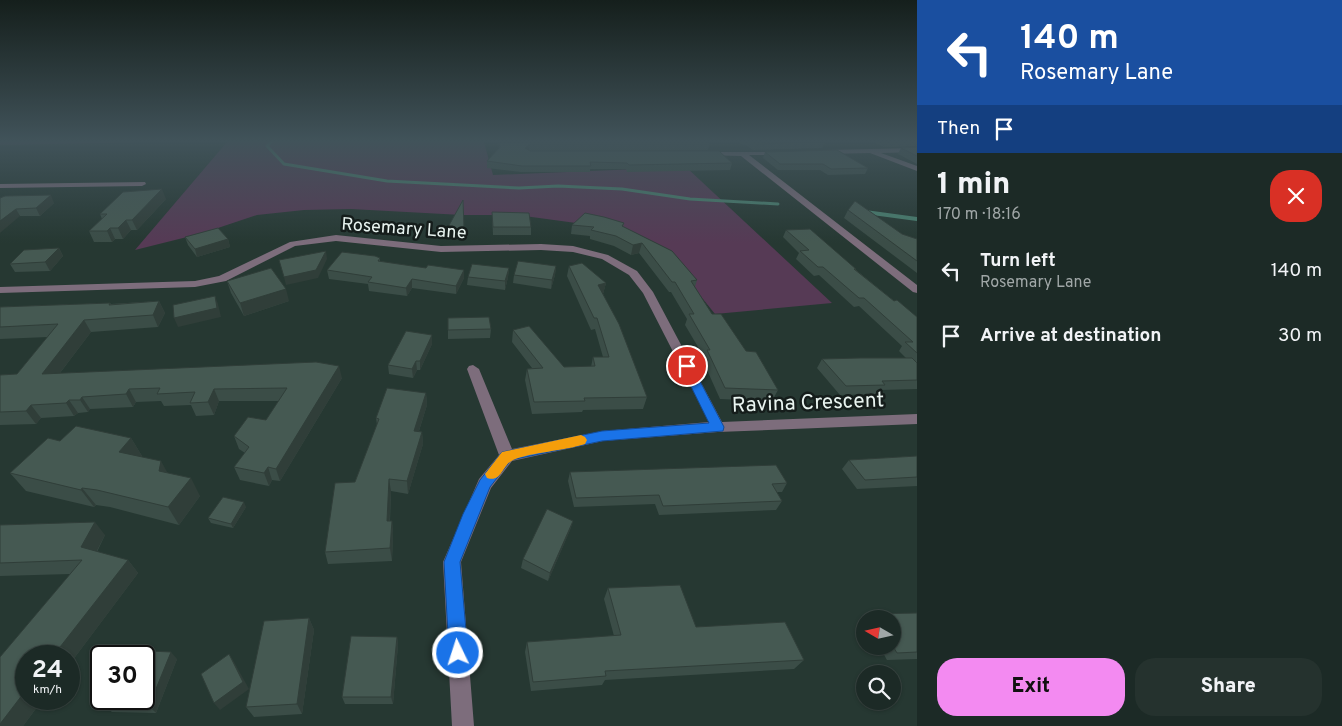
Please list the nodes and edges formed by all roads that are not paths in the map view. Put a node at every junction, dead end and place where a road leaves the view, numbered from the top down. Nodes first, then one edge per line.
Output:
1 (771, 176) edge
2 (142, 184) dead end
3 (0, 186) edge
4 (0, 290) edge
5 (917, 290) edge
6 (473, 369) dead end
7 (917, 419) edge
8 (718, 427) junction
9 (507, 456) junction
10 (464, 726) edge

1 - 5 street
2 - 3 street
4 - 8 street, Rosemary Lane
6 - 9 street
7 - 8 street, Ravina Crescent
8 - 9 street, Ravina Crescent
9 - 10 street

